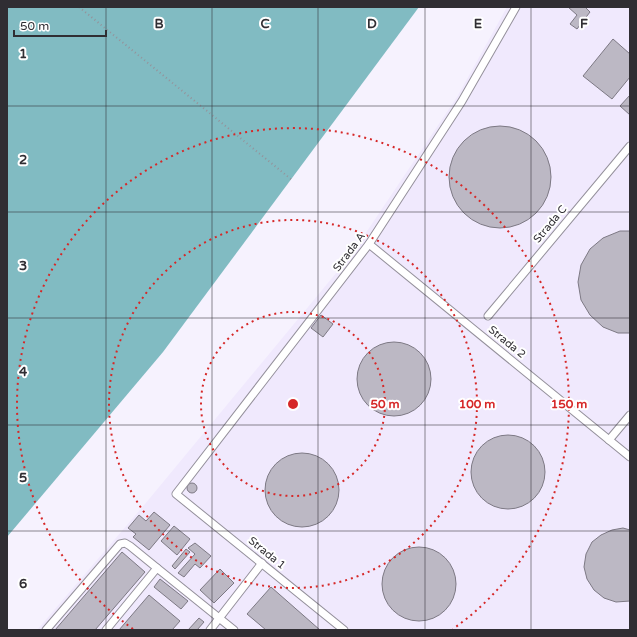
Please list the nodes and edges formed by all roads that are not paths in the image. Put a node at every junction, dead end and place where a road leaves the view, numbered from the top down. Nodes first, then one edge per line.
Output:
1 (516, 7) edge
2 (630, 146) edge
3 (369, 244) junction
4 (488, 316) dead end
5 (630, 415) edge
6 (610, 440) junction
7 (630, 457) edge
8 (176, 494) joint
9 (262, 563) junction
10 (157, 568) junction
11 (220, 618) junction
12 (46, 630) edge
13 (106, 630) edge
14 (210, 630) edge
15 (234, 630) edge
16 (344, 630) edge

1 - 3 lane, Strada A
2 - 4 lane, Strada C
3 - 6 lane, Strada 2
3 - 8 lane, Strada A
5 - 6 lane
6 - 7 lane, Strada 2
8 - 9 lane, Strada 1
9 - 11 lane
9 - 16 lane, Strada 1
10 - 11 lane
10 - 12 lane
10 - 13 lane
11 - 14 lane
11 - 15 lane

